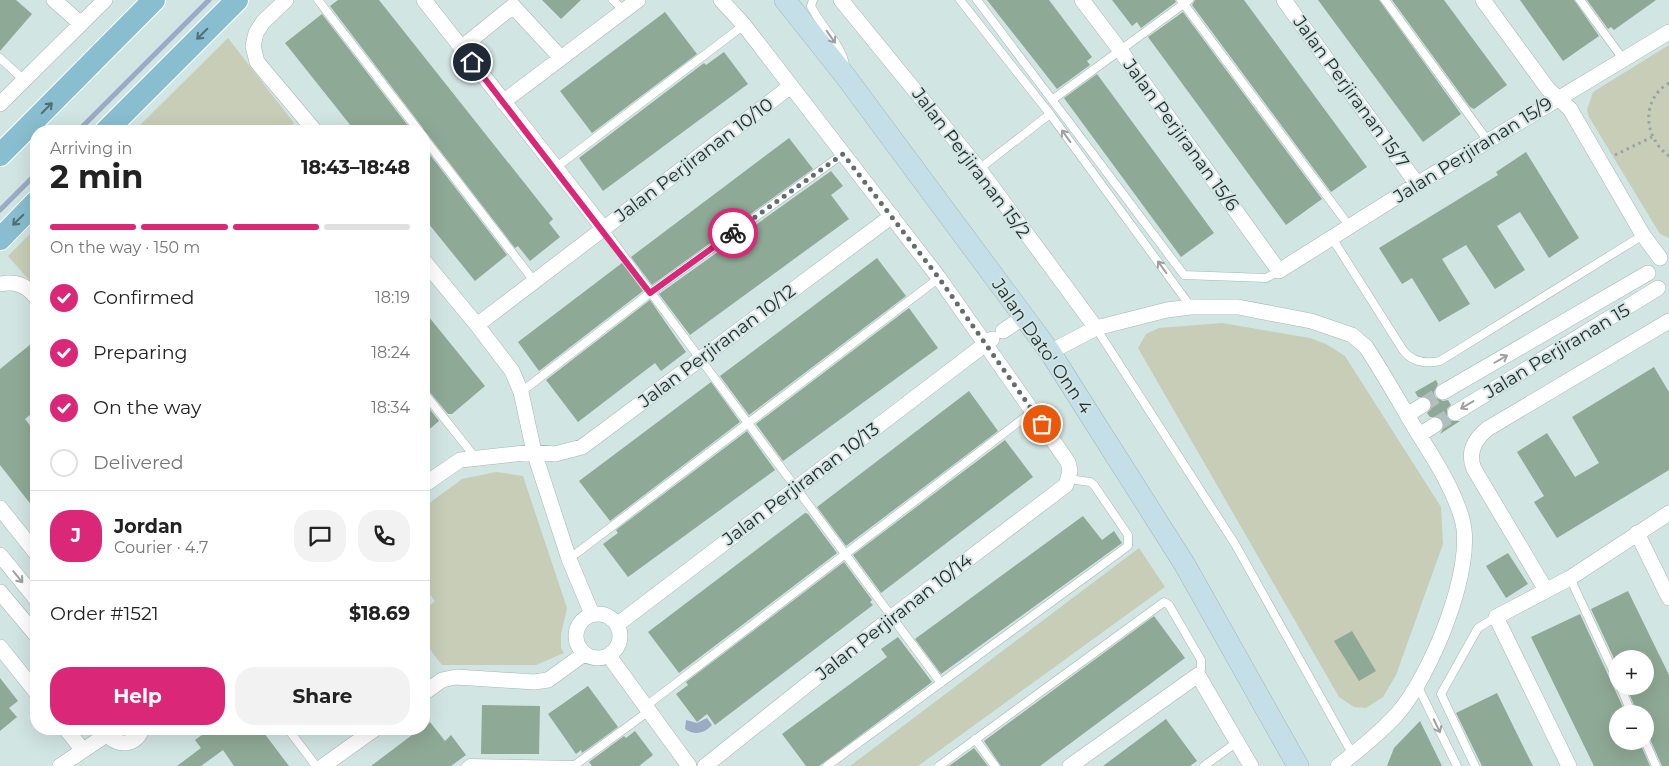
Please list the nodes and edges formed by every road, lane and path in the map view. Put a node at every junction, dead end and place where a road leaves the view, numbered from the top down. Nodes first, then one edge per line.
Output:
1 (54, 0) edge
2 (105, 0) edge
3 (154, 0) edge
4 (236, 0) edge
5 (286, 0) edge
6 (318, 0) edge
7 (424, 0) edge
8 (613, 0) edge
9 (638, 0) edge
10 (721, 0) edge
11 (785, 0) edge
12 (813, 0) edge
13 (842, 0) edge
14 (960, 0) edge
15 (977, 0) edge
16 (1082, 0) edge
17 (1284, 0) edge
18 (1384, 0) edge
19 (1483, 0) edge
20 (1580, 0) edge
21 (1184, 1) edge
22 (624, 11) junction
23 (81, 24) junction
24 (744, 25) junction
25 (1669, 32) edge
26 (461, 48) junction
27 (1120, 50) junction
28 (0, 58) edge
29 (561, 58) junction
30 (1623, 59) junction
31 (846, 77) junction
32 (24, 80) junction
33 (1669, 83) edge
34 (791, 86) junction
35 (1557, 99) junction
36 (1052, 100) junction
37 (503, 102) junction
38 (0, 104) edge
39 (1050, 114) junction
40 (112, 125) edge
41 (309, 125) edge
42 (414, 125) edge
43 (1652, 137) junction
44 (1488, 141) junction
45 (430, 146) edge
46 (843, 154) junction
47 (0, 155) edge
48 (1669, 156) edge
49 (1601, 162) junction
50 (554, 168) junction
51 (979, 168) junction
52 (1417, 184) junction
53 (30, 208) edge
54 (892, 216) junction
55 (1350, 227) junction
56 (603, 228) junction
57 (1643, 235) junction
58 (1332, 238) junction
59 (0, 239) edge
60 (1664, 258) edge
61 (430, 268) edge
62 (1279, 271) junction
63 (1648, 273) junction
64 (939, 278) junction
65 (534, 281) junction
66 (7, 283) edge
67 (30, 289) edge
68 (1664, 289) edge
69 (650, 293) junction
70 (1191, 307) junction
71 (1024, 317) junction
72 (1669, 321) edge
73 (477, 325) junction
74 (1096, 328) junction
75 (994, 338) junction
76 (1050, 352) junction
77 (700, 359) junction
78 (521, 392) junction
79 (1444, 392) tunnel mouth
80 (430, 401) edge
81 (1423, 405) tunnel mouth
82 (1033, 411) junction
83 (1455, 412) tunnel mouth
84 (1407, 415) junction
85 (747, 422) junction
86 (1435, 425) tunnel mouth
87 (1419, 435) junction
88 (534, 452) junction
89 (474, 457) junction
90 (1069, 479) junction
91 (430, 481) edge
92 (796, 488) junction
93 (0, 508) edge
94 (1669, 513) edge
95 (1637, 533) junction
96 (30, 546) edge
97 (845, 553) junction
98 (0, 555) edge
99 (569, 559) junction
100 (1570, 578) junction
101 (1546, 590) junction
102 (0, 592) edge
103 (30, 592) edge
104 (1669, 598) edge
105 (592, 614) junction
106 (892, 617) junction
107 (1496, 617) junction
108 (618, 624) junction
109 (30, 628) edge
110 (0, 647) edge
111 (584, 654) junction
112 (609, 656) junction
113 (1609, 662) edge
114 (1198, 675) junction
115 (941, 683) junction
116 (30, 684) edge
117 (1418, 687) junction
118 (430, 689) edge
119 (647, 708) junction
120 (71, 735) edge
121 (100, 735) edge
122 (107, 735) edge
123 (139, 735) edge
124 (293, 735) edge
125 (367, 735) edge
126 (975, 739) junction
127 (1237, 742) junction
128 (82, 749) junction
129 (1649, 750) edge
130 (1356, 760) edge
131 (60, 766) edge
132 (316, 766) edge
133 (323, 766) edge
134 (466, 766) edge
135 (689, 766) edge
136 (705, 766) edge
137 (827, 766) edge
138 (939, 766) edge
139 (995, 766) edge
140 (1070, 766) edge
141 (1204, 766) edge
142 (1251, 766) edge
143 (1298, 766) edge
144 (1338, 766) edge
145 (1457, 766) edge
146 (1475, 766) edge
147 (1569, 766) edge
148 (1656, 766) edge

1 - 23 street
2 - 23 street
47 -> 3 main road
4 -> 40 main road
5 - 41 street
6 - 42 lane
7 - 26 street
8 - 22 lane
9 - 22 street
10 - 24 street
11 - 31 main road, Jalan Dato' Onn 4
12 -> 31 lane
13 - 51 street, Jalan Perjiranan 15/2
14 - 39 lane
15 - 36 lane
16 - 27 street, Jalan Perjiranan 15/6
17 - 52 street, Jalan Perjiranan 15/7
18 - 44 lane
19 - 35 street
20 - 30 lane
21 - 27 lane
21 - 55 lane
22 - 29 street
23 - 32 street
24 - 34 street
24 - 50 lane
25 - 30 street, Jalan Perjiranan 15/9
26 - 29 street
26 - 37 street
27 - 36 lane
27 - 62 street, Jalan Perjiranan 15/6
28 - 32 lane
29 - 37 street
30 - 35 street, Jalan Perjiranan 15/9
31 - 71 main road, Jalan Dato' Onn 4
32 - 38 street
33 - 43 path
34 - 46 street
34 - 56 street, Jalan Perjiranan 10/10
35 - 44 street, Jalan Perjiranan 15/9
35 - 49 street
36 - 62 lane
37 - 50 street
39 - 51 lane
70 -> 39 lane
43 - 48 path
43 - 49 path
44 - 52 street, Jalan Perjiranan 15/9
45 - 65 lane
46 - 54 street
46 - 69 lane
49 - 57 street
50 - 56 street
51 - 74 street, Jalan Perjiranan 15/2
52 - 55 street, Jalan Perjiranan 15/9
53 -> 59 main road
54 - 64 street
54 - 77 street, Jalan Perjiranan 10/12
55 - 58 street, Jalan Perjiranan 15/9
56 - 65 street, Jalan Perjiranan 10/10
56 - 69 lane
57 - 58 lane
57 - 60 street
58 - 62 street, Jalan Perjiranan 15/9
60 - 63 street
61 - 73 street
63 - 68 street
79 -> 63 street, Jalan Perjiranan 15
64 - 75 street
64 - 85 lane
65 - 73 street, Jalan Perjiranan 10/10
66 - 67 street
68 -> 83 street, Jalan Perjiranan 15
69 - 77 lane
69 - 78 lane
70 - 74 street
70 - 84 street
71 - 75 street, Jalan Perjiranan 10/13
71 - 76 main road, Jalan Dato' Onn 4
72 - 101 street
73 - 78 street
74 - 76 street
74 - 130 lane
75 - 82 street
75 - 92 street, Jalan Perjiranan 10/13
76 - 143 main road, Jalan Dato' Onn 4
77 - 85 lane
77 - 88 street, Jalan Perjiranan 10/12
78 - 88 street
80 - 89 lane
81 - 84 street
82 - 90 street
82 - 97 lane
84 - 87 street
85 - 92 lane
85 - 99 lane
86 - 87 street
87 - 117 street
88 - 89 street, Jalan Perjiranan 10/12
88 - 99 street
89 - 91 street, Jalan Perjiranan 10/12
90 - 106 street, Jalan Perjiranan 10/14
90 - 115 lane
92 - 97 lane
92 - 108 street, Jalan Perjiranan 10/13
93 - 96 street
94 - 95 street
95 - 100 street
95 - 104 street
97 - 106 lane
97 - 119 lane
98 -> 103 street
99 - 105 street
100 - 101 street
100 - 113 lane
101 - 107 street
102 - 109 street
105 - 108 street
105 - 111 street
106 - 115 lane
106 - 136 street, Jalan Perjiranan 10/14
107 - 146 lane
107 - 147 street
108 - 112 street
110 - 116 street
111 - 112 street
111 - 118 street
112 - 119 street
114 - 126 lane
114 - 127 street
114 - 140 street
115 - 137 lane
117 - 130 street
117 -> 145 lane
119 - 134 lane
119 - 135 street
120 - 128 street
121 - 128 street
122 - 123 street
124 - 132 lane
125 - 133 street
126 - 138 lane
126 - 139 lane
127 - 141 lane
127 - 142 street
128 - 131 street
129 - 148 lane
130 - 144 street

